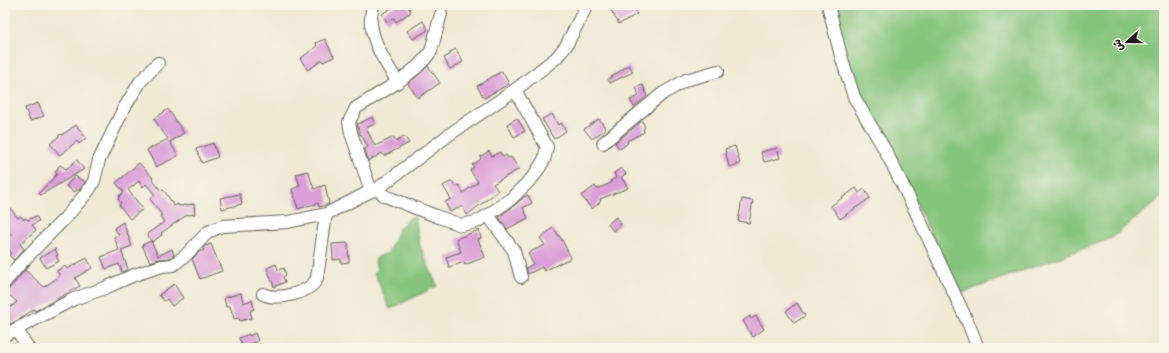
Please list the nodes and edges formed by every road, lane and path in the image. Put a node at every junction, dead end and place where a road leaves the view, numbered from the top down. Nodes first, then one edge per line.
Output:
1 (372, 5) edge
2 (587, 5) edge
3 (828, 5) edge
4 (441, 14) dead end
5 (158, 63) dead end
6 (718, 71) dead end
7 (398, 82) junction
8 (515, 90) junction
9 (603, 143) dead end
10 (374, 190) junction
11 (326, 214) junction
12 (488, 215) junction
13 (521, 277) dead end
14 (5, 282) edge
15 (263, 294) dead end
16 (17, 330) junction
17 (5, 336) edge
18 (28, 348) edge
19 (978, 348) edge

1 - 7 street
2 - 8 street
3 - 19 street
4 - 7 street
5 - 14 street
6 - 9 street
7 - 10 street
8 - 10 street
8 - 12 street
10 - 11 street
10 - 12 street
11 - 15 street
11 - 16 street
12 - 13 street
16 - 17 street
16 - 18 street

